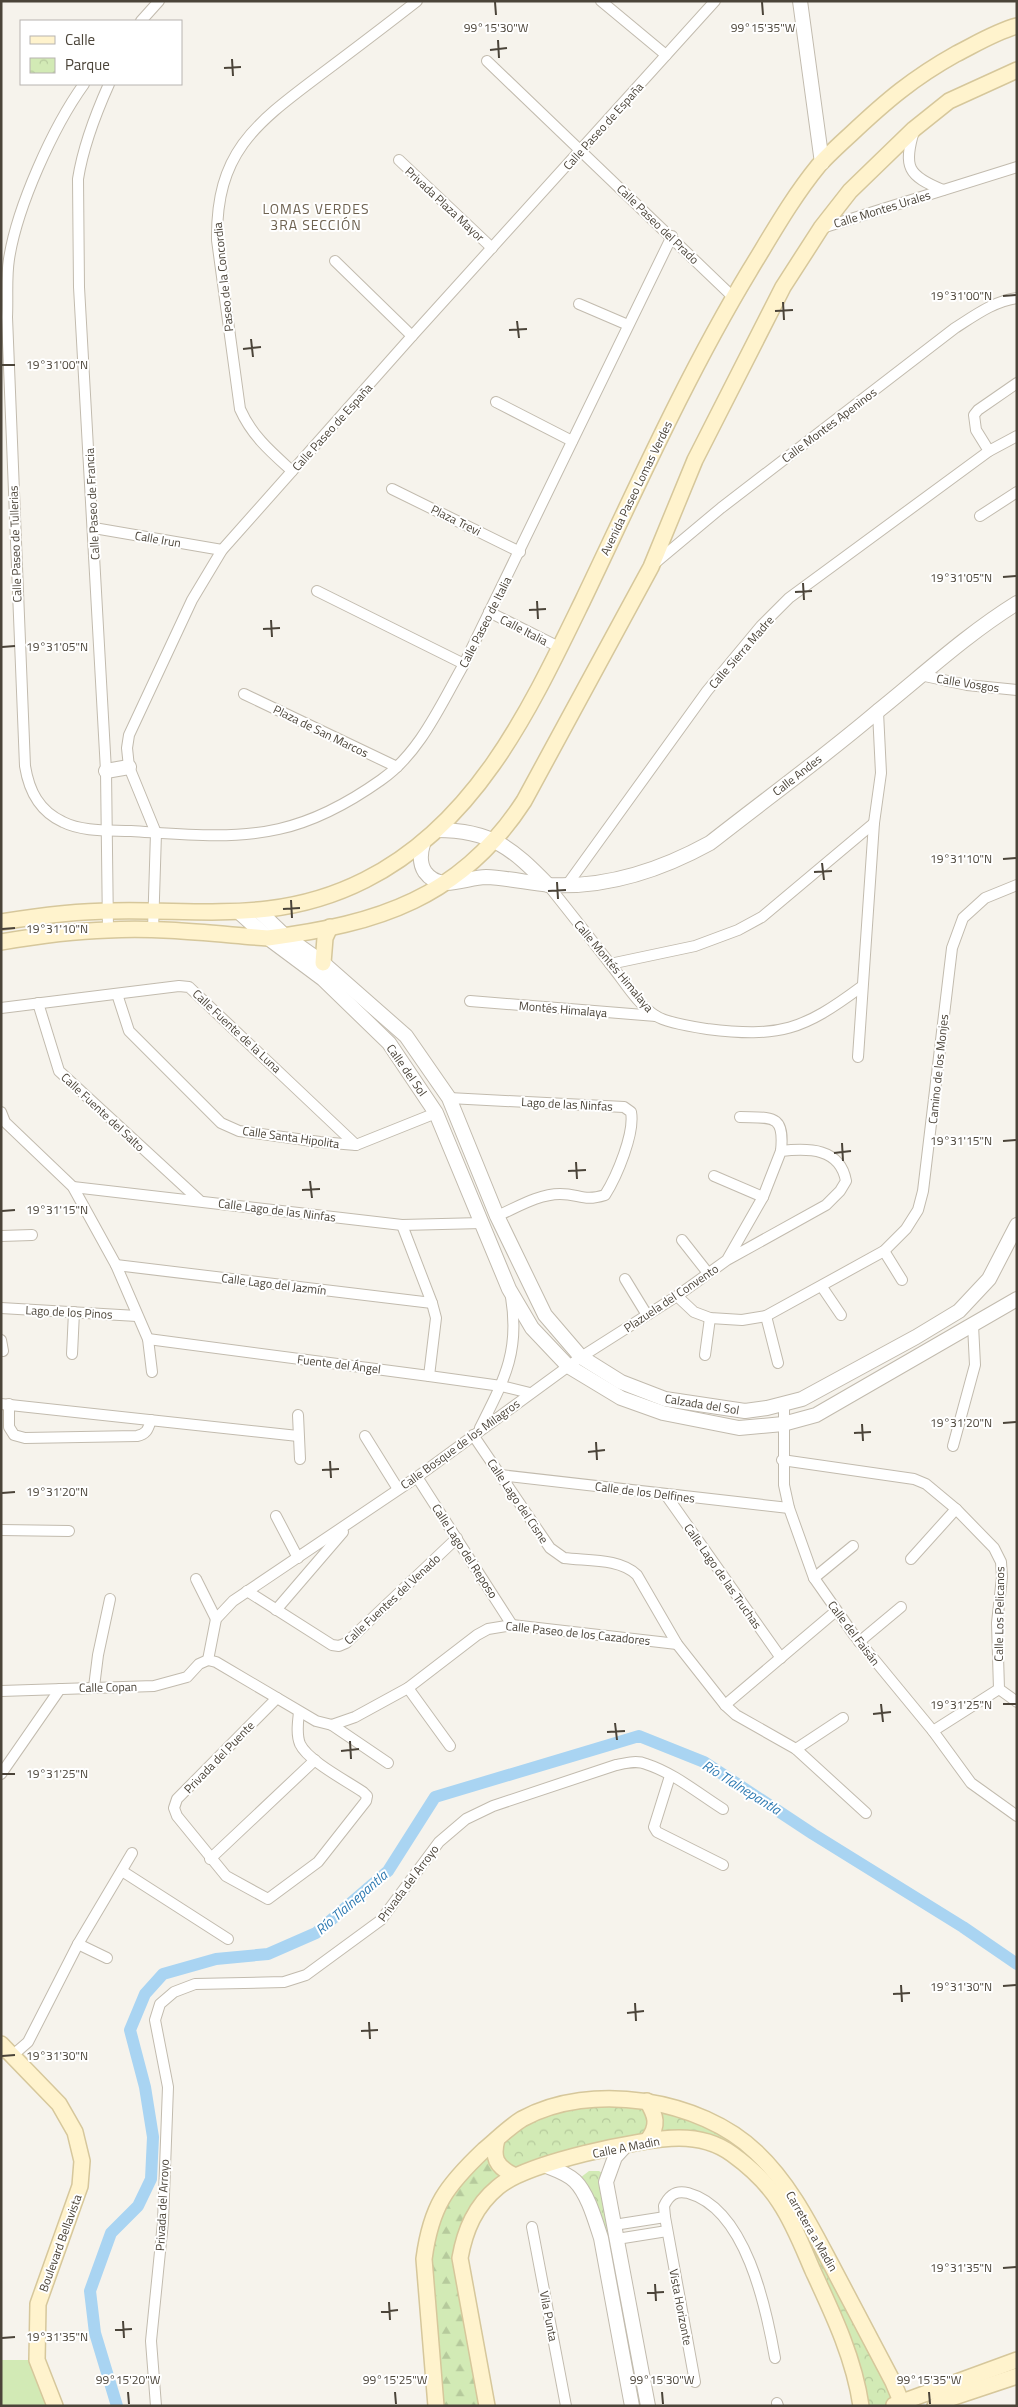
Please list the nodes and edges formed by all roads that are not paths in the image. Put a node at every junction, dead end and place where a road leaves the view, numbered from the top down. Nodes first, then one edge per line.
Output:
1 (159, 1) edge
2 (417, 1) edge
3 (601, 1) edge
4 (715, 1) edge
5 (800, 1) edge
6 (142, 20) edge
7 (1017, 26) edge
8 (666, 55) junction
9 (488, 61) dead end
10 (1017, 70) edge
11 (83, 85) edge
12 (109, 85) edge
13 (914, 129) junction
14 (581, 151) junction
15 (398, 160) dead end
16 (822, 163) junction
17 (1017, 167) edge
18 (942, 190) junction
19 (822, 228) junction
20 (672, 236) junction
21 (492, 248) junction
22 (335, 261) dead end
23 (734, 297) junction
24 (1017, 298) edge
25 (579, 304) dead end
26 (628, 325) junction
27 (412, 336) junction
28 (1017, 383) edge
29 (496, 402) dead end
30 (1017, 436) edge
31 (572, 441) junction
32 (989, 451) junction
33 (292, 471) junction
34 (392, 489) dead end
35 (1017, 492) edge
36 (980, 516) dead end
37 (94, 528) junction
38 (222, 550) junction
39 (520, 552) junction
40 (651, 566) junction
41 (317, 591) dead end
42 (1017, 603) edge
43 (489, 612) junction
44 (559, 647) junction
45 (464, 664) junction
46 (920, 675) junction
47 (1017, 690) edge
48 (244, 694) dead end
49 (878, 712) junction
50 (129, 767) junction
51 (397, 767) junction
52 (106, 771) junction
53 (874, 823) junction
54 (108, 830) junction
55 (437, 830) junction
56 (156, 833) junction
57 (495, 840) junction
58 (423, 844) junction
59 (448, 883) junction
60 (548, 884) junction
61 (567, 885) junction
62 (1017, 885) edge
63 (108, 911) junction
64 (154, 911) junction
65 (258, 912) junction
66 (219, 913) junction
67 (240, 913) junction
68 (1, 922) edge
69 (330, 927) junction
70 (108, 930) junction
71 (153, 930) junction
72 (217, 934) junction
73 (285, 936) junction
74 (268, 938) junction
75 (1, 942) edge
76 (323, 963) junction
77 (610, 964) junction
78 (861, 987) junction
79 (116, 994) junction
80 (470, 1001) dead end
81 (38, 1003) junction
82 (1, 1008) edge
83 (656, 1016) junction
84 (858, 1057) dead end
85 (449, 1098) junction
86 (436, 1113) junction
87 (740, 1117) dead end
88 (3, 1120) edge
89 (356, 1145) junction
90 (781, 1151) junction
91 (714, 1176) dead end
92 (73, 1187) junction
93 (763, 1197) junction
94 (199, 1200) junction
95 (497, 1216) junction
96 (482, 1223) junction
97 (402, 1225) junction
98 (1017, 1225) edge
99 (32, 1235) dead end
100 (1, 1236) edge
101 (682, 1240) dead end
102 (884, 1251) junction
103 (727, 1260) junction
104 (116, 1265) junction
105 (708, 1273) junction
106 (625, 1279) dead end
107 (902, 1280) dead end
108 (822, 1287) junction
109 (509, 1288) junction
110 (677, 1296) junction
111 (1017, 1299) edge
112 (432, 1303) junction
113 (1, 1308) edge
114 (74, 1312) junction
115 (647, 1315) junction
116 (137, 1316) junction
117 (766, 1316) junction
118 (841, 1316) dead end
119 (710, 1318) junction
120 (974, 1325) junction
121 (148, 1339) junction
122 (72, 1354) dead end
123 (706, 1355) dead end
124 (581, 1357) junction
125 (778, 1363) dead end
126 (568, 1366) junction
127 (152, 1372) dead end
128 (429, 1376) junction
129 (501, 1386) junction
130 (530, 1393) junction
131 (5, 1404) edge
132 (784, 1404) junction
133 (298, 1414) dead end
134 (151, 1420) junction
135 (783, 1424) junction
136 (476, 1432) junction
137 (298, 1436) junction
138 (365, 1436) dead end
139 (953, 1446) dead end
140 (300, 1459) dead end
141 (782, 1460) junction
142 (500, 1475) junction
143 (417, 1477) junction
144 (398, 1490) junction
145 (666, 1494) junction
146 (789, 1508) junction
147 (956, 1510) junction
148 (276, 1516) dead end
149 (351, 1522) junction
150 (1, 1530) edge
151 (69, 1531) dead end
152 (457, 1538) junction
153 (853, 1546) dead end
154 (298, 1558) junction
155 (911, 1558) dead end
156 (814, 1578) junction
157 (196, 1580) dead end
158 (247, 1591) junction
159 (110, 1599) dead end
160 (901, 1607) dead end
161 (276, 1610) junction
162 (836, 1611) junction
163 (216, 1619) junction
164 (512, 1624) junction
165 (859, 1642) junction
166 (677, 1644) junction
167 (781, 1658) junction
168 (208, 1660) junction
169 (94, 1687) junction
170 (408, 1688) junction
171 (60, 1689) junction
172 (999, 1689) junction
173 (1, 1691) edge
174 (277, 1698) junction
175 (1017, 1702) edge
176 (725, 1705) junction
177 (300, 1712) junction
178 (843, 1718) dead end
179 (332, 1725) junction
180 (933, 1731) junction
181 (450, 1746) dead end
182 (796, 1749) junction
183 (315, 1760) junction
184 (388, 1764) dead end
185 (1, 1774) edge
186 (670, 1776) junction
187 (723, 1809) dead end
188 (866, 1813) dead end
189 (1017, 1816) edge
190 (132, 1853) dead end
191 (210, 1859) junction
192 (723, 1865) dead end
193 (122, 1871) junction
194 (228, 1939) dead end
195 (78, 1944) junction
196 (107, 1958) dead end
197 (1, 2044) edge
198 (13, 2055) junction
199 (647, 2101) junction
200 (497, 2139) junction
201 (648, 2140) junction
202 (626, 2145) junction
203 (544, 2165) junction
204 (513, 2176) junction
205 (664, 2217) junction
206 (614, 2225) junction
207 (532, 2227) dead end
208 (667, 2232) junction
209 (617, 2240) junction
210 (775, 2358) dead end
211 (1017, 2360) edge
212 (1017, 2376) edge
213 (695, 2382) dead end
214 (899, 2404) edge
215 (55, 2406) edge
216 (156, 2406) edge
217 (436, 2406) edge
218 (486, 2406) edge
219 (566, 2406) edge
220 (632, 2406) edge
221 (648, 2406) edge
222 (860, 2406) edge
223 (935, 2406) edge

1 - 6 street
2 - 33 street, Paseo de la Concordia
3 - 8 street
4 - 8 street, Calle Paseo de España
5 - 16 street
7 - 16 main road, Avenida Paseo Lomas Verdes
8 - 14 street, Calle Paseo de España
9 - 14 street, Calle Paseo del Prado
10 - 13 main road
11 - 54 street, Calle Paseo de Tullerias
12 - 37 street, Calle Paseo de Francia
13 - 18 street, Calle Montes Urales
13 - 19 main road
14 - 20 street, Calle Paseo del Prado
14 - 21 street, Calle Paseo de España
15 - 21 street, Privada Plaza Mayor
16 - 23 main road, Avenida Paseo Lomas Verdes
17 - 18 street, Calle Montes Urales
18 - 19 street, Calle Montes Urales
19 - 40 main road
20 - 23 street, Calle Paseo del Prado
20 - 26 street, Calle Paseo de Italia
21 - 27 street, Calle Paseo de España
22 - 27 street
23 - 44 main road, Avenida Paseo Lomas Verdes
24 - 40 street, Calle Montes Apeninos
25 - 26 street
26 - 31 street, Calle Paseo de Italia
27 - 33 street, Calle Paseo de España
28 - 32 street
29 - 31 street
30 - 32 street, Calle Sierra Madre
31 - 39 street, Calle Paseo de Italia
32 - 61 street, Calle Sierra Madre
33 - 38 street, Calle Paseo de España
34 - 39 street, Plaza Trevi
35 - 36 street
37 - 38 street, Calle Irun
37 - 52 street, Calle Paseo de Francia
38 - 50 street, Calle Paseo de España
39 - 43 street, Calle Paseo de Italia
40 - 57 main road
41 - 45 street
42 - 46 street, Calle Andes
43 - 44 street, Calle Italia
43 - 45 street, Calle Paseo de Italia
44 - 55 main road, Avenida Paseo Lomas Verdes
45 - 51 street, Calle Paseo de Italia
46 - 47 street, Calle Vosgos
46 - 49 street, Calle Andes
48 - 51 street, Plaza de San Marcos
49 - 53 street
49 - 61 street, Calle Andes
50 - 52 street
50 - 56 street, Calle Paseo de España
51 - 56 street, Calle Paseo de Italia
52 - 54 street, Calle Paseo de Francia
53 - 77 street
53 - 78 street
54 - 56 street, Calle Paseo de Tullerias
54 - 63 street, Calle Paseo de Francia
55 - 57 street, Calle Montés Himalaya
55 - 58 main road, Avenida Paseo Lomas Verdes
56 - 64 street, Calle Paseo de España
57 - 59 main road
57 - 60 street, Calle Montés Himalaya
58 - 59 street
58 - 65 main road, Avenida Paseo Lomas Verdes
59 - 60 street
59 - 69 main road
60 - 61 street, Calle Andes
60 - 77 street, Calle Montés Himalaya
62 - 102 street, Camino de los Monjes
63 - 64 main road, Avenida Paseo Lomas Verdes
63 - 68 main road, Avenida Paseo Lomas Verdes
63 - 70 street, Calle Paseo de Francia
64 - 66 main road, Avenida Paseo Lomas Verdes
64 - 71 street, Calle Paseo de España
65 - 67 main road, Avenida Paseo Lomas Verdes
65 - 73 street, Calle del Sol
66 - 67 main road, Avenida Paseo Lomas Verdes
66 - 72 main road
67 - 74 street, Calle del Sol
69 - 73 main road
69 - 76 main road
70 - 71 main road
70 - 75 main road
71 - 72 main road
72 - 74 main road
73 - 74 main road
73 - 76 street, Calle del Sol
74 - 86 street, Calle del Sol
76 - 85 street, Calle del Sol
77 - 83 street, Calle Montés Himalaya
78 - 83 street, Calle Montés Himalaya
78 - 84 street
79 - 81 street, Calle Fuente de la Luna
79 - 89 street, Calle Fuente de la Luna
79 - 89 street, Calle Santa Hipolita
80 - 83 street, Montés Himalaya
81 - 82 street, Calle Fuente de la Luna
81 - 94 street, Calle Fuente del Salto
85 - 95 street, Calle del Sol
85 - 95 street, Lago de las Ninfas
86 - 89 street, Calle Santa Hipolita
86 - 96 street, Calle del Sol
87 - 90 street
88 - 92 street
90 - 93 street, Plazuela del Convento
90 - 103 street
91 - 93 street
92 - 94 street, Calle Lago de las Ninfas
92 - 104 street
93 - 103 street, Plazuela del Convento
94 - 97 street, Calle Lago de las Ninfas
95 - 124 street, Calzada del Sol
96 - 97 street, Calle Lago de las Ninfas
96 - 109 street, Calzada del Sol
97 - 112 street
98 - 132 street, Calzada del Sol
99 - 100 street
101 - 105 street
102 - 107 street
102 - 108 street, Camino de los Monjes
103 - 105 street, Plazuela del Convento
104 - 112 street, Calle Lago del Jazmín
104 - 116 street
105 - 110 street, Plazuela del Convento
106 - 115 street
108 - 117 street, Camino de los Monjes
108 - 118 street
109 - 126 street, Calzada del Sol
109 - 129 street
110 - 115 street, Plazuela del Convento
110 - 119 street, Camino de los Monjes
111 - 120 street, Calzada del Sol
112 - 128 street
113 - 114 street, Lago de los Pinos
114 - 116 street, Lago de los Pinos
114 - 122 street
115 - 124 street, Plazuela del Convento
116 - 121 street
117 - 119 street, Camino de los Monjes
117 - 125 street
119 - 123 street
120 - 135 street, Calzada del Sol
120 - 139 street
121 - 127 street
121 - 128 street, Fuente del Ángel
124 - 126 street, Plazuela del Convento
124 - 132 street, Calzada del Sol
126 - 130 street, Calle Bosque de los Milagros
126 - 135 street, Calzada del Sol
128 - 129 street, Fuente del Ángel
129 - 130 street, Fuente del Ángel
129 - 136 street
130 - 136 street, Calle Bosque de los Milagros
131 - 134 street
131 - 134 street
132 - 135 street, Calle del Faisán
133 - 137 street
134 - 137 street
135 - 141 street, Calle del Faisán
136 - 142 street, Calle Lago del Cisne
136 - 143 street, Calle Bosque de los Milagros
137 - 140 street
138 - 144 street
141 - 146 street, Calle del Faisán
141 - 147 street, Calle Los Pelicanos
142 - 145 street, Calle de los Delfines
142 - 166 street, Calle Lago del Cisne
143 - 144 street, Calle Bosque de los Milagros
143 - 152 street, Calle Lago del Reposo
144 - 149 street, Calle Bosque de los Milagros
145 - 146 street, Calle de los Delfines
145 - 167 street, Calle Lago de las Truchas
146 - 156 street, Calle del Faisán
147 - 155 street
147 - 172 street, Calle Los Pelicanos
148 - 154 street
149 - 154 street, Calle Bosque de los Milagros
149 - 161 street, Calle Bosque de los Milagros
150 - 151 street
152 - 161 street, Calle Fuentes del Venado
152 - 164 street, Calle Lago del Reposo
153 - 156 street
154 - 158 street, Calle Bosque de los Milagros
156 - 162 street, Calle del Faisán
157 - 163 street
158 - 161 street, Calle Fuentes del Venado
158 - 163 street, Calle Bosque de los Milagros
159 - 169 street
160 - 165 street
162 - 165 street, Calle del Faisán
162 - 167 street
163 - 168 street
164 - 166 street, Calle Paseo de los Cazadores
164 - 170 street, Calle Paseo de los Cazadores
165 - 180 street, Calle del Faisán
166 - 176 street
167 - 176 street
168 - 169 street, Calle Copan
168 - 174 street
169 - 171 street, Calle Copan
170 - 179 street, Calle Paseo de los Cazadores
170 - 181 street
171 - 173 street, Calle Copan
171 - 185 street
172 - 175 street
172 - 180 street
174 - 177 street
174 - 191 street, Privada del Puente
176 - 182 street
177 - 179 street
177 - 183 street
178 - 182 street
179 - 184 street
180 - 189 street, Calle del Faisán
182 - 188 street
183 - 191 street
183 - 191 street, Privada del Puente
186 - 187 street, Privada del Arroyo
186 - 192 street
186 - 216 street, Privada del Arroyo
190 - 193 street
193 - 194 street
193 - 195 street
195 - 196 street
195 - 198 street
197 - 198 main road, Boulevard Bellavista
198 - 215 main road, Boulevard Bellavista
199 - 200 main road, Carretera a Madin
199 - 201 main road
199 - 214 main road, Carretera a Madin
200 - 204 main road
200 - 217 main road, Carretera a Madin
201 - 202 main road, Calle A Madin
201 - 222 main road, Calle A Madin
202 - 203 main road, Calle A Madin
202 - 206 street
203 - 204 main road, Calle A Madin
203 - 220 street
204 - 218 main road, Calle A Madin
205 - 206 street
205 - 208 street, Vista Horizonte
205 - 210 street
206 - 209 street
207 - 219 street, Vila Punta
208 - 209 street
208 - 213 street, Vista Horizonte
209 - 221 street
211 - 214 main road
212 - 223 main road

